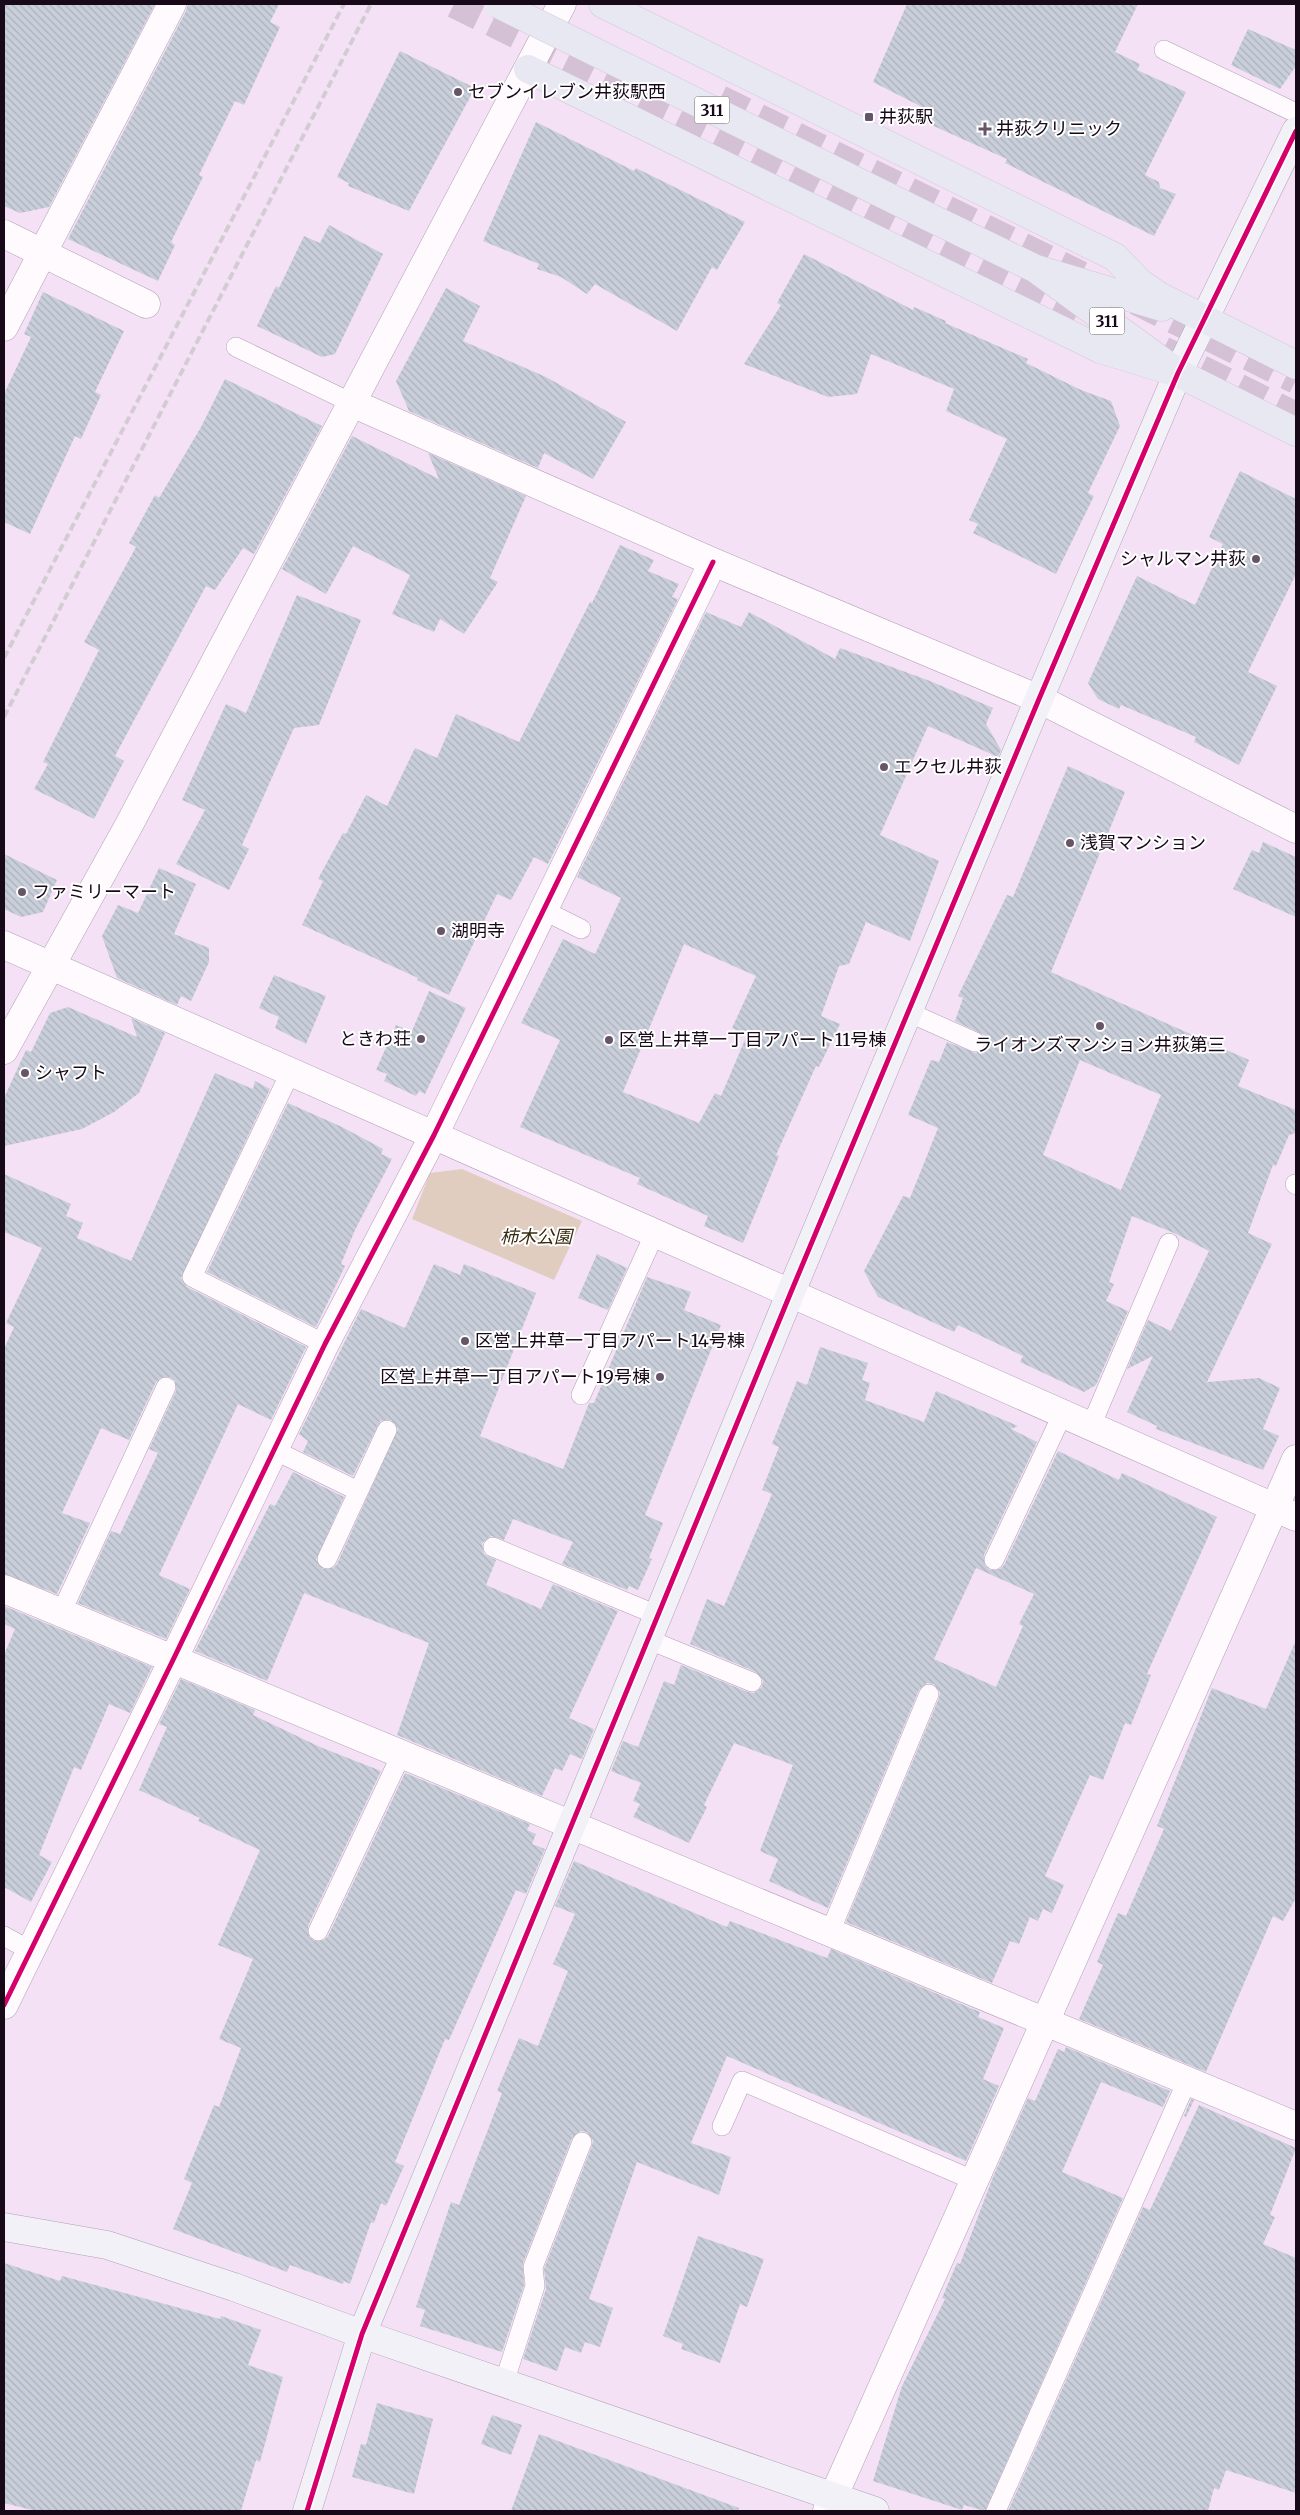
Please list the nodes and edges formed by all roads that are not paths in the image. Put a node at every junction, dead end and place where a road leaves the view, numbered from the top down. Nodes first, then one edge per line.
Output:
1 (172, 4) edge
2 (498, 4) edge
3 (562, 4) edge
4 (603, 4) edge
5 (1164, 50) dead end
6 (528, 69) junction
7 (1296, 113) edge
8 (1296, 131) edge
9 (4, 234) edge
10 (43, 252) junction
11 (1036, 268) junction
12 (146, 304) dead end
13 (1204, 320) junction
14 (4, 327) edge
15 (236, 347) dead end
16 (1296, 365) edge
17 (1178, 373) junction
18 (352, 403) junction
19 (1296, 432) edge
20 (713, 562) junction
21 (1039, 699) junction
22 (1296, 829) edge
23 (543, 910) junction
24 (581, 928) dead end
25 (4, 945) edge
26 (52, 965) junction
27 (908, 1012) junction
28 (975, 1042) dead end
29 (4, 1050) edge
30 (291, 1071) junction
31 (434, 1135) junction
32 (655, 1233) junction
33 (1169, 1243) dead end
34 (791, 1292) junction
35 (325, 1344) junction
36 (166, 1387) dead end
37 (581, 1395) dead end
38 (1063, 1413) junction
39 (1091, 1426) junction
40 (387, 1430) dead end
41 (274, 1450) junction
42 (1296, 1459) edge
43 (358, 1491) junction
44 (1285, 1512) edge
45 (493, 1546) dead end
46 (327, 1559) dead end
47 (994, 1560) dead end
48 (4, 1589) edge
49 (61, 1613) junction
50 (652, 1627) junction
51 (173, 1660) junction
52 (752, 1682) dead end
53 (929, 1694) dead end
54 (401, 1755) junction
55 (570, 1825) junction
56 (318, 1931) dead end
57 (830, 1932) junction
58 (4, 1936) edge
59 (31, 1951) junction
60 (4, 2005) edge
61 (1044, 2022) junction
62 (1186, 2081) junction
63 (722, 2126) dead end
64 (1296, 2126) edge
65 (582, 2142) dead end
66 (973, 2180) junction
67 (4, 2228) edge
68 (362, 2334) junction
69 (504, 2383) junction
70 (830, 2504) edge
71 (307, 2511) edge
72 (875, 2511) edge
73 (996, 2511) edge

1 - 10 street
2 - 11 main road, 311, bridge
3 - 6 street
4 - 13 main road
5 - 7 lane
6 - 17 main road
6 - 18 street
8 - 13 street
9 - 10 street
10 - 12 street
10 - 14 street
11 - 13 main road, 311
11 - 17 main road, 311
13 - 16 main road, 311
13 - 17 street
15 - 18 lane
17 - 19 main road, 311
17 - 21 street
18 - 20 street
18 - 26 street
20 - 21 street
20 - 23 street
21 - 22 street
21 - 27 street
23 - 24 lane
23 - 31 street
25 - 26 street
26 - 29 street
26 - 30 street
27 - 28 lane
27 - 34 street
30 - 31 street
30 - 35 lane
31 - 32 street
31 - 35 street
32 - 34 street
32 - 37 lane
33 - 39 lane
34 - 38 street
34 - 50 street
35 - 41 street
36 - 49 lane
38 - 39 street
38 - 47 lane
39 - 44 street
40 - 43 lane
41 - 43 lane
41 - 51 street
42 - 44 street
43 - 46 lane
44 - 61 street
45 - 50 lane
48 - 49 street
49 - 51 street
50 - 52 lane
50 - 55 street
51 - 54 street
51 - 59 street
53 - 57 lane
54 - 55 street
54 - 56 lane
55 - 57 street
55 - 68 street
57 - 61 street
58 - 59 lane
59 - 60 street
61 - 62 street
61 - 66 street
62 - 64 street
62 - 73 lane
63 - 66 lane
65 - 69 lane
66 - 70 street
67 - 68 street
68 - 69 street
68 - 71 street
69 - 70 street
70 - 72 street

